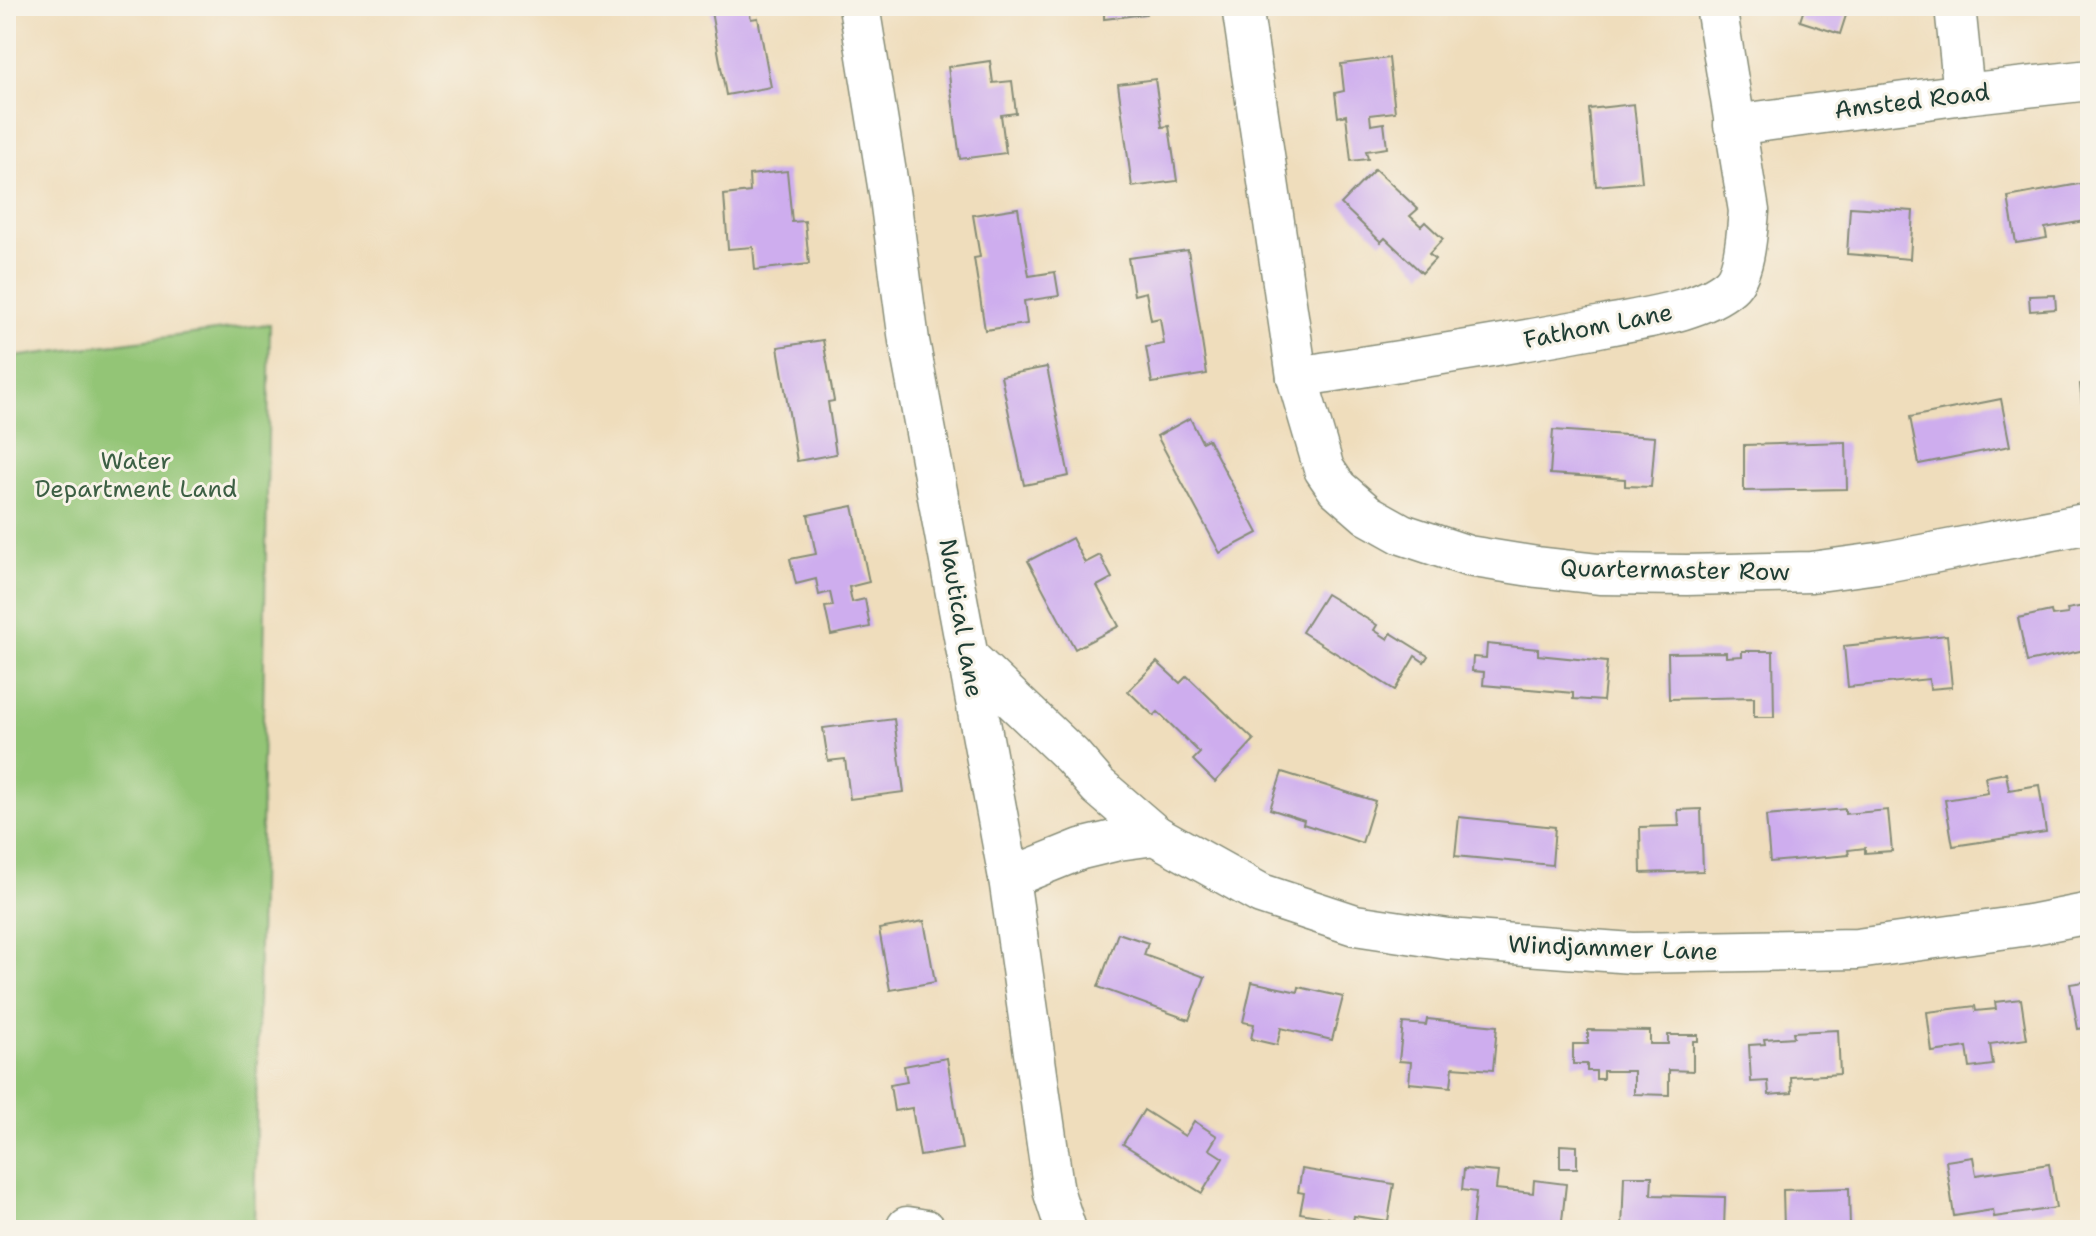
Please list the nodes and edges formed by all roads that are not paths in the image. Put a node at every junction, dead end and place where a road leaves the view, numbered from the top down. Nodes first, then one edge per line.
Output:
1 (859, 6) edge
2 (1242, 6) edge
3 (1716, 6) edge
4 (1955, 6) edge
5 (2090, 80) edge
6 (1964, 94) junction
7 (1734, 125) junction
8 (1297, 377) junction
9 (2090, 523) edge
10 (968, 657) junction
11 (1155, 835) junction
12 (1009, 878) junction
13 (2090, 913) edge
14 (1066, 1230) edge

1 - 10 street, Nautical Lane
2 - 8 street, Quartermaster Row
3 - 7 street
4 - 6 street
5 - 6 street, Amsted Road
6 - 7 street, Amsted Road
7 - 8 street, Fathom Lane
8 - 9 street, Quartermaster Row
10 - 11 street, Windjammer Lane
10 - 12 street, Nautical Lane
11 - 12 street
11 - 13 street, Windjammer Lane
12 - 14 street, Nautical Lane

